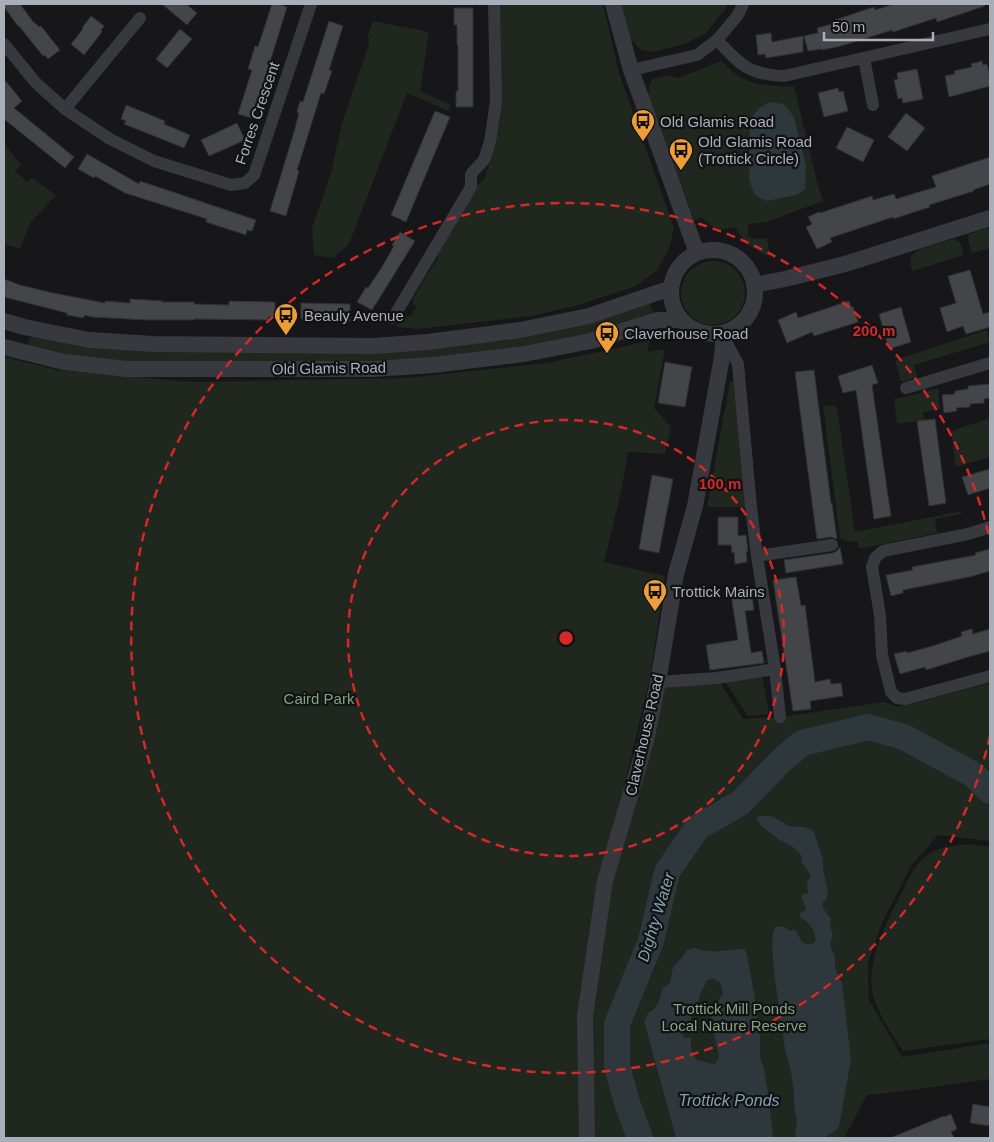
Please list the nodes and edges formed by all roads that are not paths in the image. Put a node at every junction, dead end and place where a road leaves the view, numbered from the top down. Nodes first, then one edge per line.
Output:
1 (310, 4) edge
2 (494, 4) edge
3 (613, 4) edge
4 (743, 4) edge
5 (140, 18) dead end
6 (990, 30) edge
7 (717, 40) junction
8 (4, 44) edge
9 (864, 58) junction
10 (631, 70) junction
11 (873, 105) dead end
12 (65, 109) junction
13 (990, 218) edge
14 (697, 253) junction
15 (754, 285) junction
16 (671, 288) junction
17 (393, 318) dead end
18 (680, 320) junction
19 (4, 321) edge
20 (24, 327) junction
21 (724, 335) junction
22 (11, 349) edge
23 (990, 363) edge
24 (906, 388) dead end
25 (990, 527) edge
26 (832, 545) dead end
27 (757, 556) junction
28 (775, 669) junction
29 (990, 676) edge
30 (658, 682) junction
31 (780, 717) dead end
32 (587, 1138) edge

1 - 12 street, Forres Crescent
2 - 17 street
3 - 10 street
4 - 7 street
5 - 12 street
6 - 9 street
7 - 9 street
7 - 10 street
8 - 12 street, Forres Crescent
9 - 11 street
10 - 14 street
13 - 15 street
14 - 15 street
14 - 16 street
15 - 21 street
16 - 18 street
16 - 20 street, Old Glamis Road
18 - 21 street
18 - 22 street, Old Glamis Road
19 - 20 street, Old Glamis Road
20 - 22 street
21 - 27 street
21 - 30 street, Claverhouse Road
23 - 24 street
25 - 29 street
26 - 27 street
27 - 28 street
28 - 30 street
28 - 31 street
30 - 32 street, Claverhouse Road

